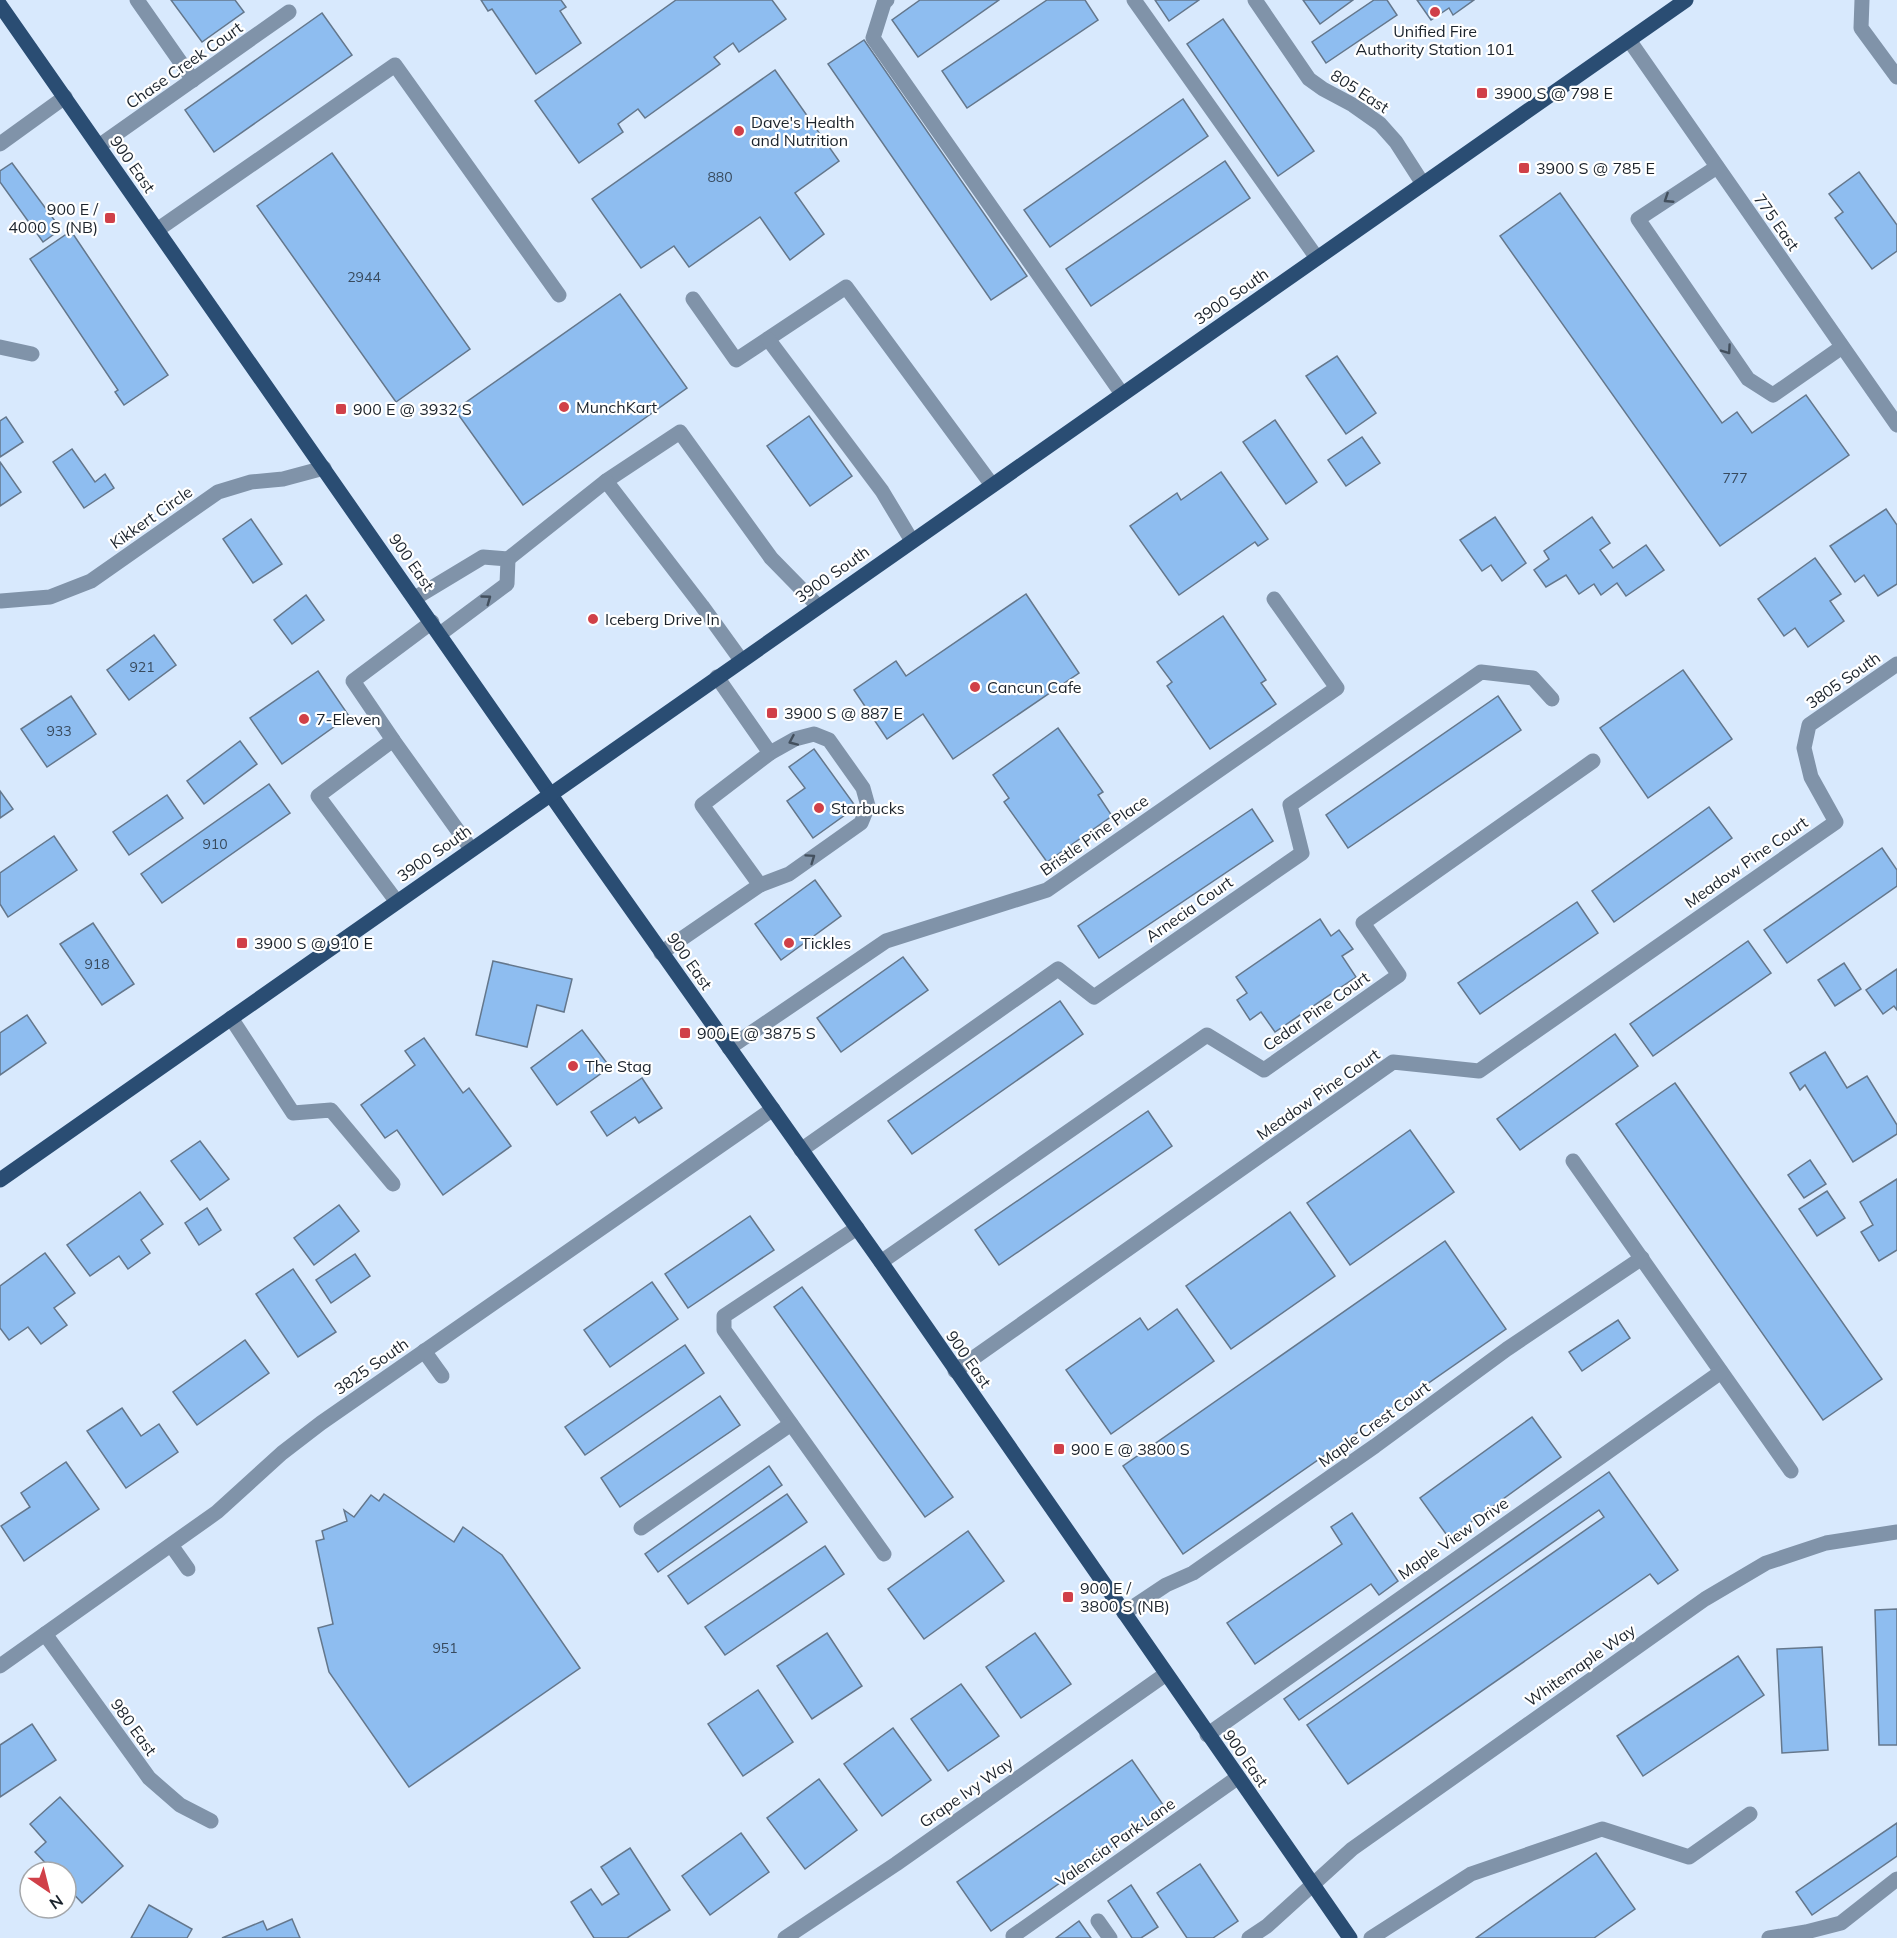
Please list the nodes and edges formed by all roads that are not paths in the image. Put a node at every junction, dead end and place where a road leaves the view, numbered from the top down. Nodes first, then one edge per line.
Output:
1 (137, 0) edge
2 (887, 0) edge
3 (1134, 0) edge
4 (1255, 0) edge
5 (1686, 0) edge
6 (1862, 0) edge
7 (0, 5) edge
8 (289, 12) dead end
9 (1629, 40) junction
10 (1897, 77) edge
11 (193, 80) junction
12 (64, 98) junction
13 (0, 144) edge
14 (99, 146) junction
15 (1717, 167) junction
16 (1423, 184) junction
17 (157, 230) junction
18 (1317, 258) junction
19 (559, 295) dead end
20 (693, 299) dead end
21 (768, 339) junction
22 (0, 347) edge
23 (1842, 347) junction
24 (32, 354) dead end
25 (1122, 394) junction
26 (1897, 425) edge
27 (324, 468) junction
28 (606, 481) junction
29 (992, 485) junction
30 (912, 541) junction
31 (508, 559) junction
32 (415, 598) junction
33 (1274, 599) dead end
34 (1, 600) edge
35 (818, 606) junction
36 (436, 628) junction
37 (741, 660) junction
38 (1897, 664) edge
39 (717, 677) junction
40 (1552, 699) dead end
41 (393, 740) junction
42 (770, 753) junction
43 (1593, 761) dead end
44 (550, 794) junction
45 (1836, 822) joint
46 (471, 849) junction
47 (760, 885) junction
48 (397, 902) junction
49 (661, 952) junction
50 (231, 1018) junction
51 (729, 1048) junction
52 (773, 1109) junction
53 (801, 1150) junction
54 (1572, 1161) dead end
55 (0, 1180) edge
56 (393, 1184) dead end
57 (857, 1228) junction
58 (1642, 1258) junction
59 (880, 1262) junction
60 (424, 1351) junction
61 (955, 1371) junction
62 (1721, 1372) junction
63 (442, 1376) dead end
64 (791, 1424) junction
65 (1791, 1471) dead end
66 (641, 1528) dead end
67 (1897, 1532) edge
68 (171, 1545) junction
69 (884, 1554) dead end
70 (188, 1569) dead end
71 (1124, 1613) junction
72 (45, 1634) junction
73 (0, 1666) edge
74 (1166, 1674) junction
75 (1208, 1735) junction
76 (1237, 1778) junction
77 (1750, 1814) dead end
78 (211, 1821) dead end
79 (1897, 1879) edge
80 (1311, 1884) junction
81 (1098, 1921) dead end
82 (1013, 1936) dead end
83 (785, 1938) edge
84 (1110, 1938) edge
85 (1249, 1938) edge
86 (1350, 1938) edge
87 (1371, 1938) edge
88 (1769, 1938) edge

1 - 11 street
2 - 25 street
3 - 18 street
4 - 16 street, 805 East
5 - 9 main road, 3900 South
6 - 10 street
7 - 12 main road, 900 East
8 - 11 street, Chase Creek Court
9 - 15 street, 775 East
9 - 16 main road, 3900 South
11 - 14 street, Chase Creek Court
12 - 13 street
12 - 14 main road, 900 East
14 - 17 main road, 900 East
15 - 23 street, 775 East
15 -> 23 street
16 - 18 main road, 3900 South
17 - 19 street
17 - 27 main road, 900 East
18 - 25 main road, 3900 South
20 - 21 street
21 - 29 street
21 - 30 street
22 - 24 street
23 - 26 street, 775 East
25 - 29 main road, 3900 South
27 - 32 main road, 900 East
27 - 34 street, Kikkert Circle
28 - 31 street
28 - 35 street
28 - 37 street
29 - 30 main road, 3900 South
30 - 35 main road, 3900 South
31 - 32 street
36 -> 31 street
32 - 36 main road, 900 East
33 - 51 street, Bristle Pine Place
35 - 37 main road, 3900 South
36 - 41 street
36 - 44 main road, 900 East
37 - 39 main road, 3900 South
38 - 45 street, 3805 South
39 - 42 street
39 - 44 main road, 3900 South
40 - 53 street, Arnecia Court
41 - 46 street
41 - 48 street
42 - 47 street
47 -> 42 street
43 - 59 street, Cedar Pine Court
44 - 46 main road, 3900 South
44 - 49 main road, 900 East
45 - 61 street, Meadow Pine Court
46 - 48 main road, 3900 South
47 - 49 street
48 - 50 main road, 3900 South
49 - 51 main road, 900 East
50 - 55 main road, 3900 South
50 - 56 street
51 - 52 main road, 900 East
52 - 53 main road, 900 East
52 - 60 street, 3825 South
53 - 57 main road, 900 East
54 - 58 street
57 - 59 main road, 900 East
57 - 64 street
58 - 62 street
58 - 71 street, Maple Crest Court
59 - 61 main road, 900 East
60 - 63 street
60 - 68 street, 3825 South
61 - 71 main road, 900 East
62 - 65 street
62 - 75 street, Maple View Drive
64 - 66 street
64 - 69 street
67 - 80 street, Whitemaple Way
68 - 70 street
68 - 72 street, 3825 South
71 - 74 main road, 900 East
72 - 73 street, 3825 South
72 - 78 street, 980 East
74 - 75 main road, 900 East
74 - 83 street, Grape Ivy Way
75 - 76 main road, 900 East
76 - 80 main road, 900 East
76 - 82 street, Valencia Park Lane
77 - 87 street
79 - 88 street
80 - 85 street, Whitemaple Way
80 - 86 main road, 900 East
81 - 84 street

